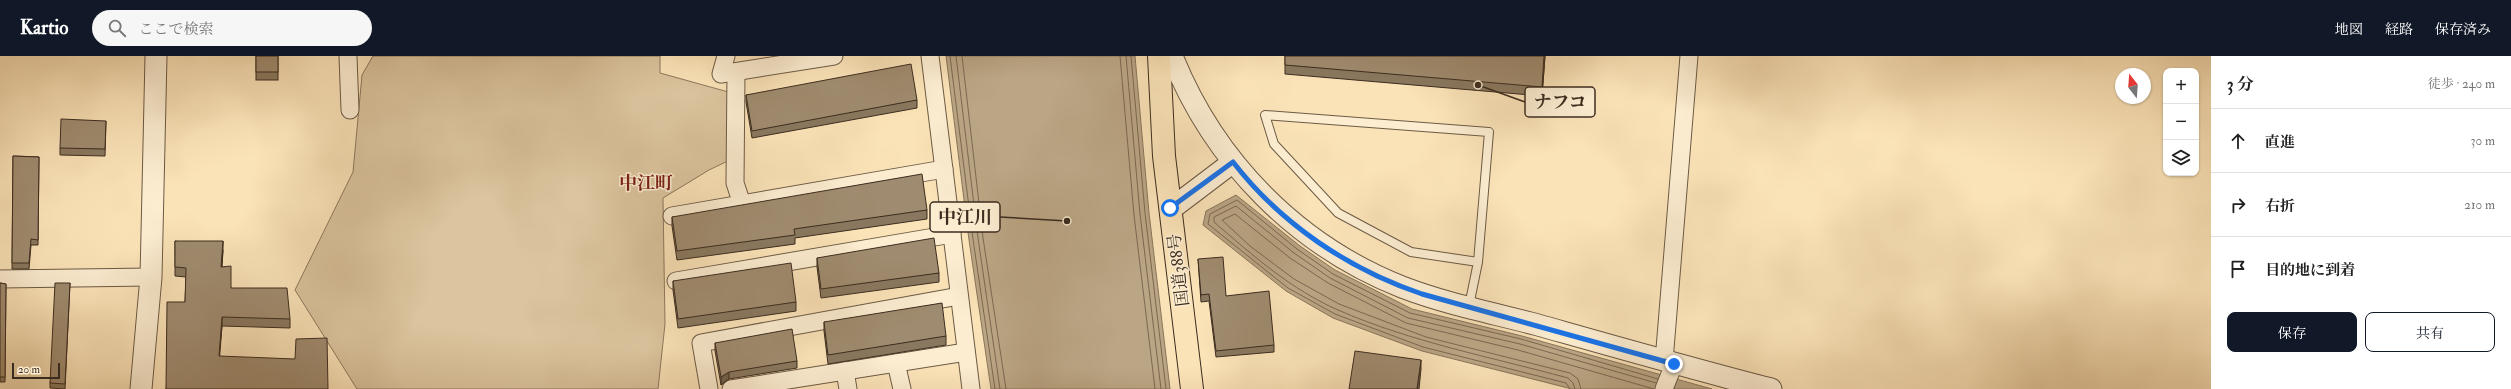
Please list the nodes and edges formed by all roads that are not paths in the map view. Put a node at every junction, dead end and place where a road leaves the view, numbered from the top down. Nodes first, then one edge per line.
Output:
1 (156, 56) edge
2 (348, 56) edge
3 (726, 56) edge
4 (834, 56) edge
5 (930, 56) edge
6 (1159, 56) edge
7 (1172, 56) edge
8 (1689, 56) edge
9 (736, 72) junction
10 (350, 110) dead end
11 (1233, 162) junction
12 (944, 169) junction
13 (742, 204) junction
14 (1170, 208) junction
15 (672, 216) edge
16 (952, 234) junction
17 (1478, 262) junction
18 (151, 277) junction
19 (0, 279) edge
20 (676, 281) edge
21 (959, 296) junction
22 (1469, 306) junction
23 (966, 352) junction
24 (896, 363) junction
25 (845, 371) junction
26 (1668, 372) edge
27 (142, 389) edge
28 (709, 389) edge
29 (731, 389) edge
30 (848, 389) edge
31 (902, 389) edge
32 (971, 389) edge
33 (1192, 389) edge
34 (1771, 389) edge

1 - 18 street
2 - 10 street
3 - 9 street
4 - 9 street
5 - 12 street
6 - 14 highway, 国道388号
7 - 11 street
8 - 26 street
9 - 13 street
11 - 14 street
11 - 22 street
12 - 13 street
12 - 16 street
13 - 15 street
14 - 33 highway, 国道388号
16 - 20 street
16 - 21 street
17 - 17 lane
17 - 22 lane
18 - 19 street
18 - 27 street
21 - 23 street
21 - 28 street
22 - 26 street
23 - 24 street
23 - 32 street
24 - 25 street
24 - 31 street
25 - 29 street
25 - 30 street
26 - 34 street

